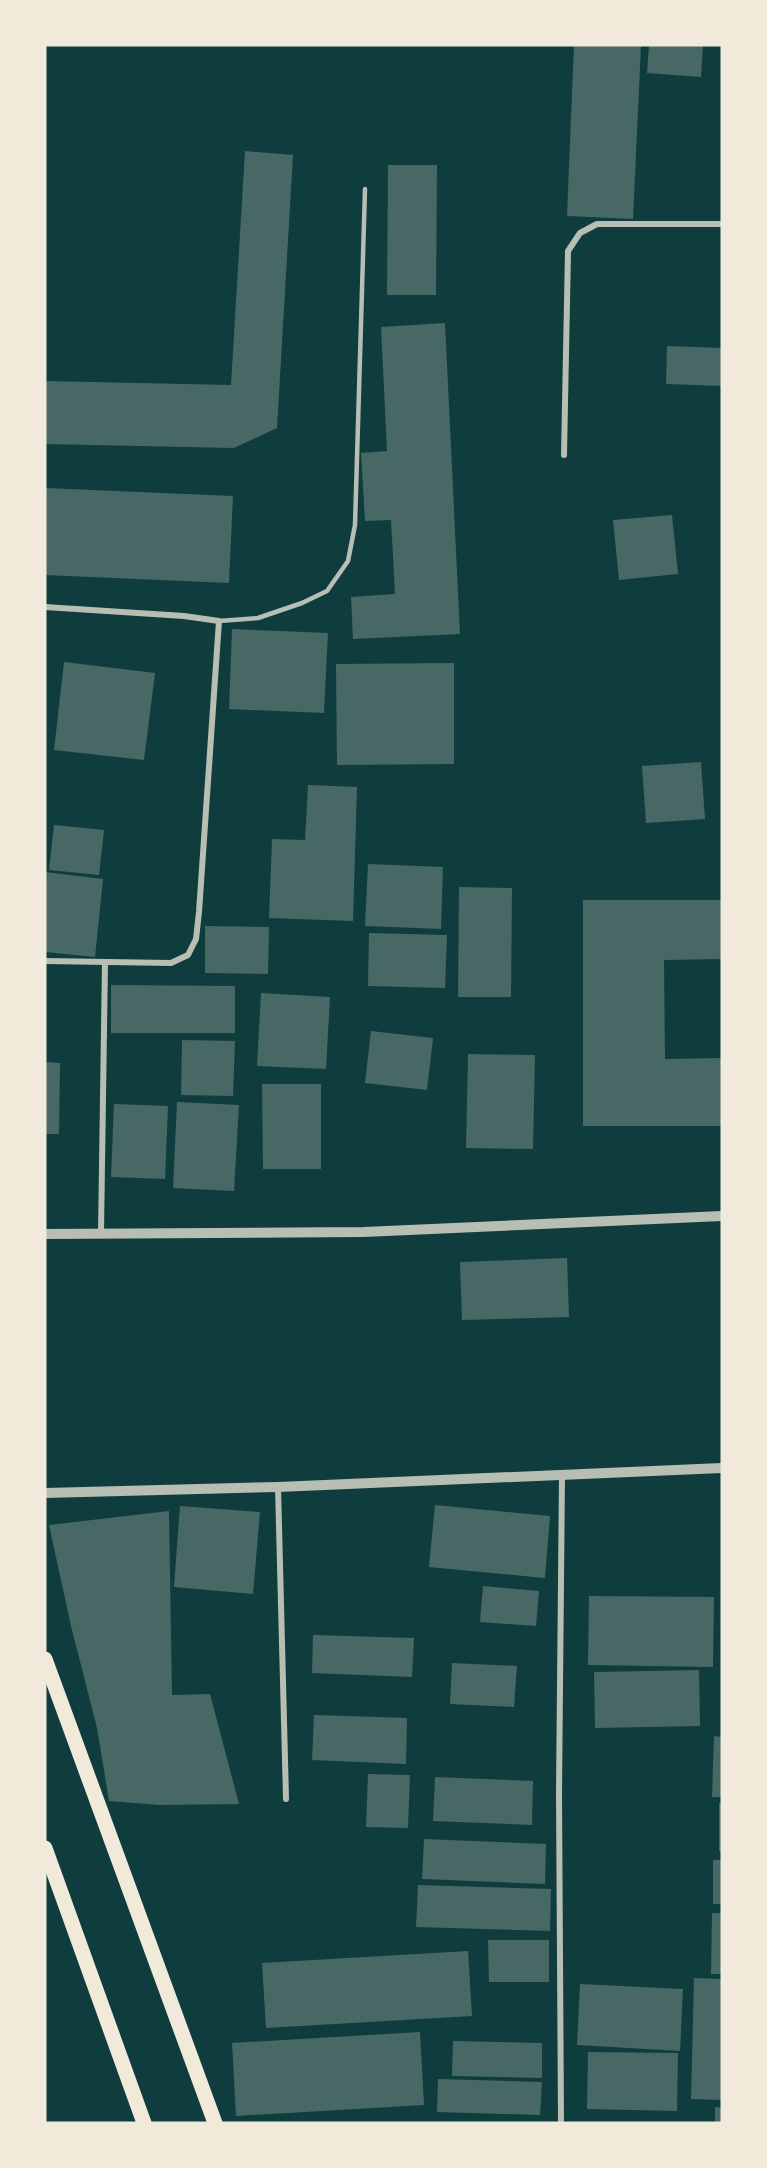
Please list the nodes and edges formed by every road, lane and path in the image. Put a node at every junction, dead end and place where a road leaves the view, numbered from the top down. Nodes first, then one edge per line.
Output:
1 (365, 189) dead end
2 (722, 224) edge
3 (564, 455) dead end
4 (45, 607) edge
5 (219, 621) junction
6 (45, 960) edge
7 (105, 962) junction
8 (722, 1216) edge
9 (101, 1233) junction
10 (45, 1234) edge
11 (722, 1468) edge
12 (562, 1475) junction
13 (278, 1487) junction
14 (45, 1493) edge
15 (45, 1659) edge
16 (286, 1800) dead end
17 (45, 1848) edge
18 (144, 2123) edge
19 (215, 2123) edge
20 (561, 2123) edge

1 - 5 lane
2 - 3 street
4 - 5 street
5 - 7 street
6 - 7 street
7 - 9 street
8 - 9 street
9 - 10 street
11 - 12 street
12 - 13 street
12 - 20 street
13 - 14 street
13 - 16 street
15 - 19 main road
17 - 18 main road

